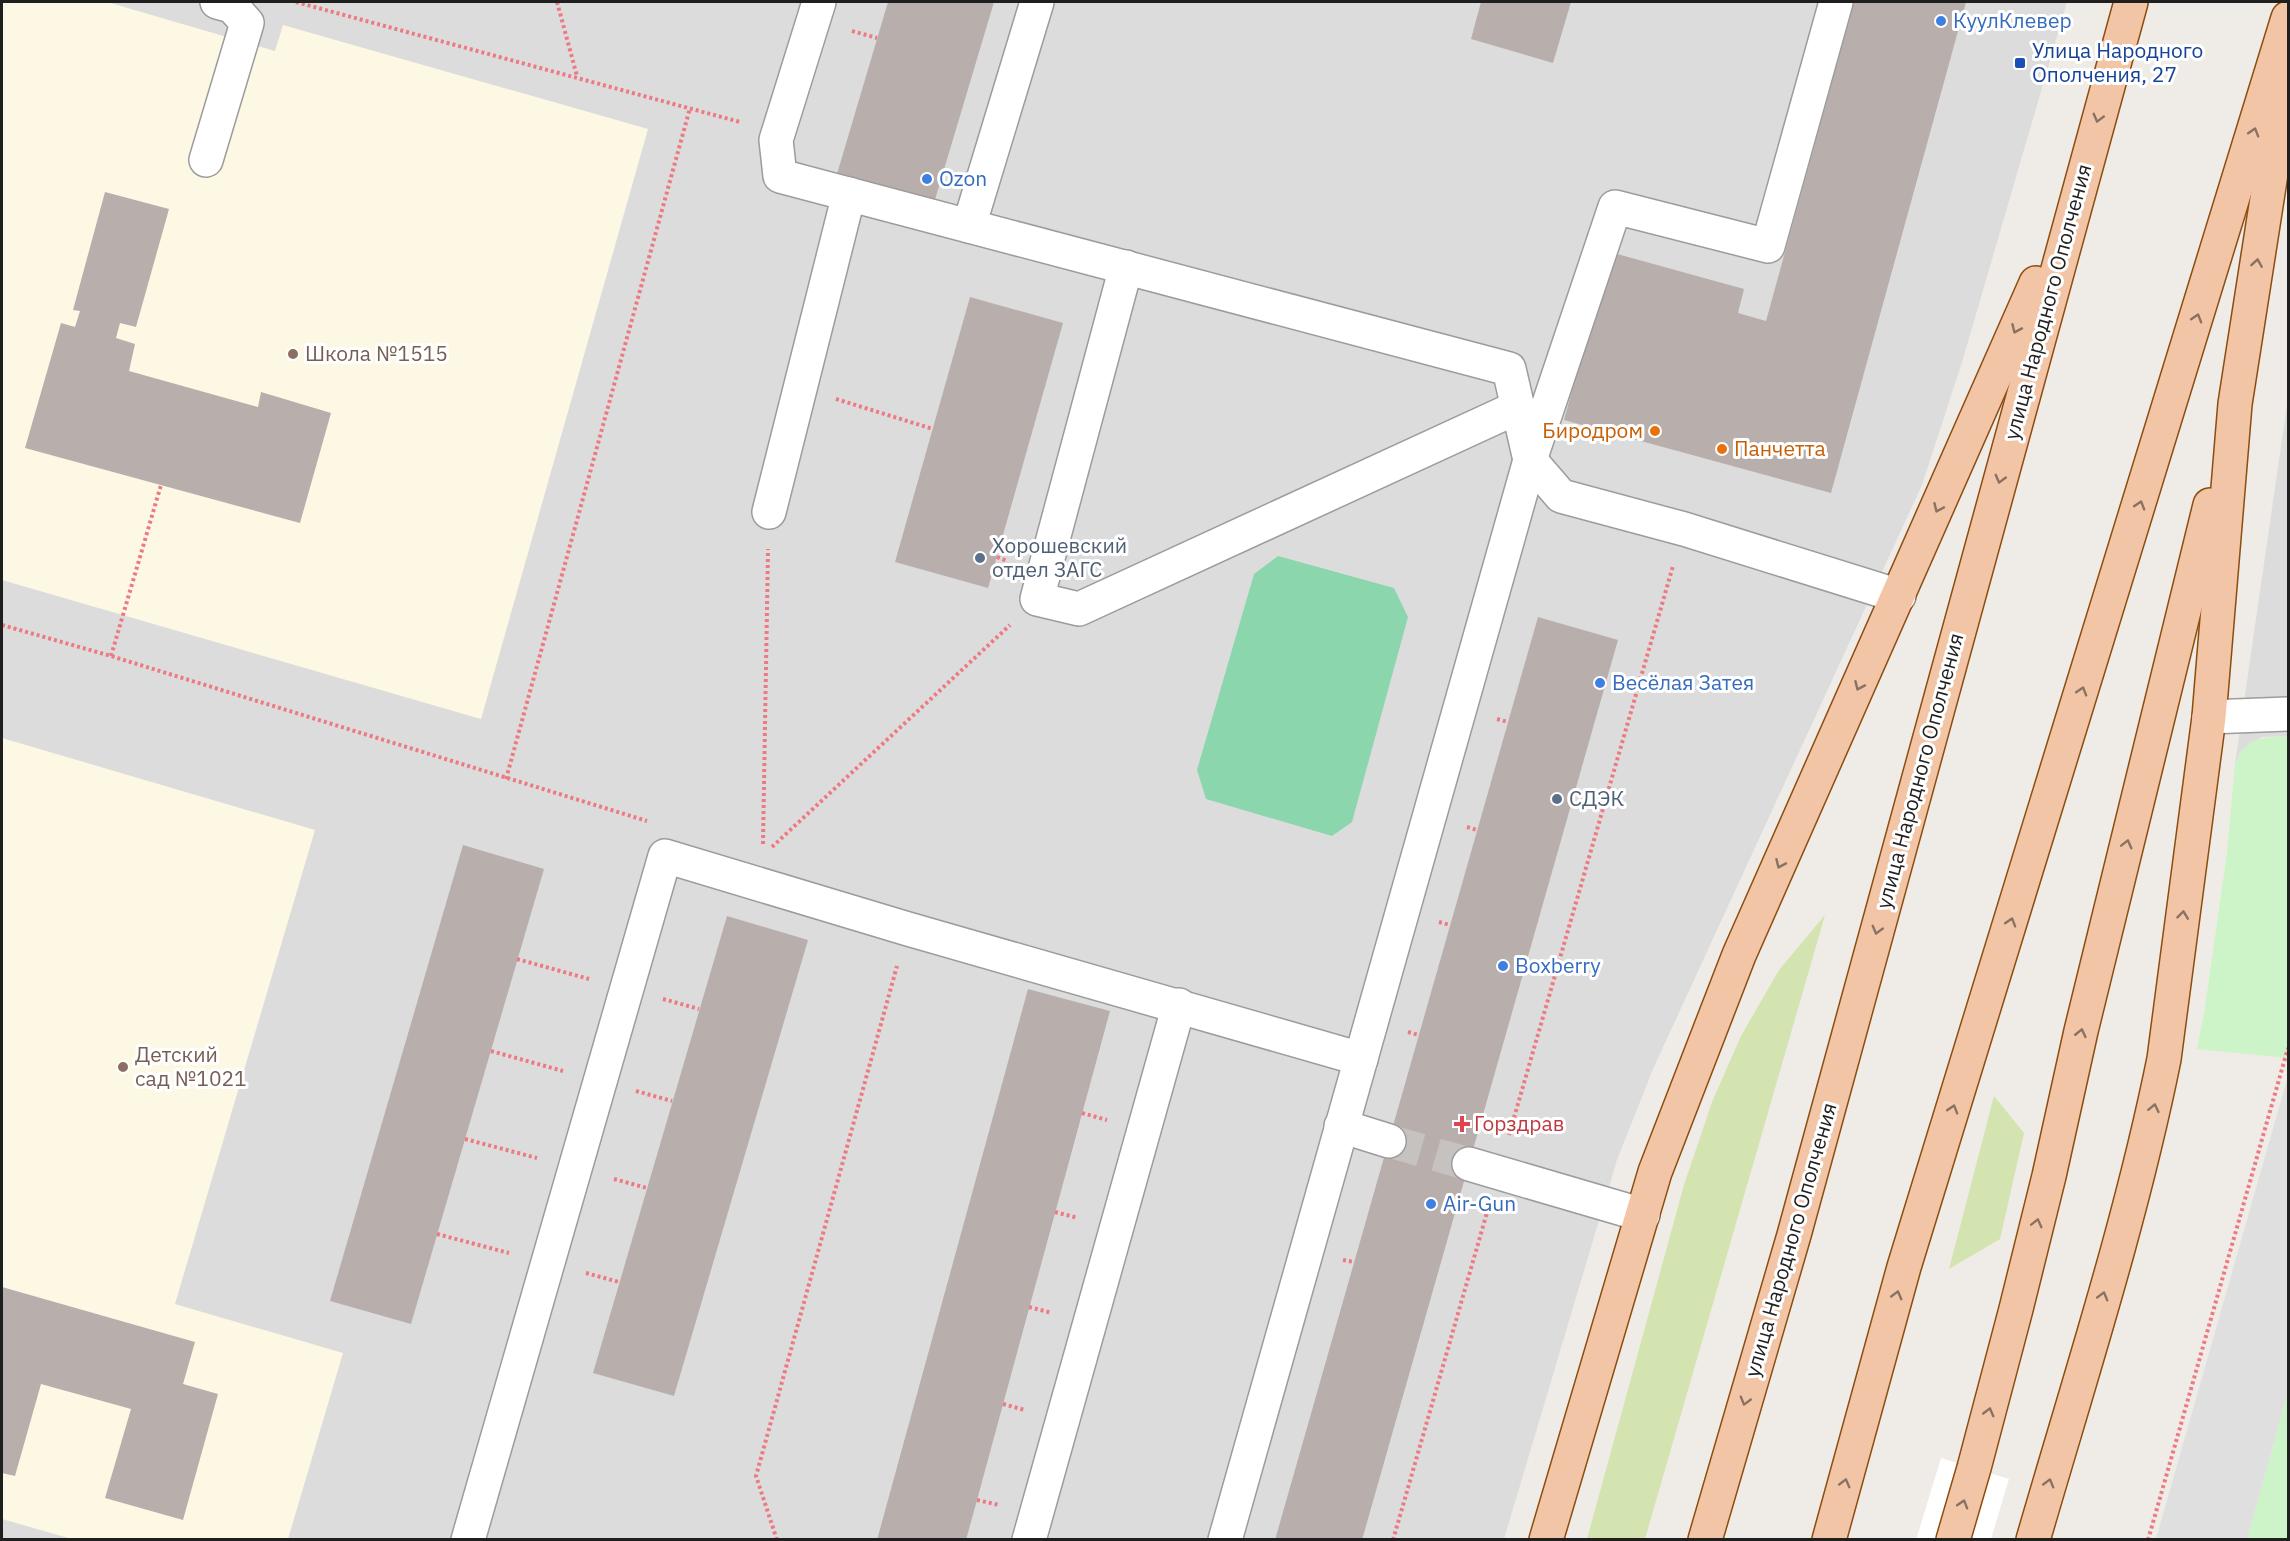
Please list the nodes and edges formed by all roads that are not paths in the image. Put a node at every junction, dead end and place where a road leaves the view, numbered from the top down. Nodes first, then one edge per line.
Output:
1 (217, 2) edge
2 (819, 2) edge
3 (1037, 2) edge
4 (1836, 2) edge
5 (2131, 2) edge
6 (2289, 18) edge
7 (2289, 61) edge
8 (206, 160) dead end
9 (2081, 179) junction
10 (849, 194) junction
11 (969, 226) junction
12 (1126, 267) junction
13 (2235, 404) junction
14 (1518, 407) junction
15 (1530, 460) junction
16 (769, 512) road end
17 (1899, 596) junction
18 (2289, 714) edge
19 (2209, 717) junction
20 (1179, 1005) junction
21 (1361, 1059) junction
22 (1341, 1126) junction
23 (1389, 1141) tunnel mouth
24 (1484, 1168) tunnel mouth
25 (1643, 1215) junction
26 (468, 1539) edge
27 (1029, 1539) edge
28 (1225, 1539) edge
29 (1546, 1539) edge
30 (1705, 1539) edge
31 (1829, 1539) edge
32 (1953, 1539) edge
33 (2033, 1539) edge

1 - 8 lane
2 - 10 lane
3 - 11 lane
4 - 15 lane
5 -> 9 main road, улица Народного Ополчения
31 -> 6 main road
13 -> 7 main road
9 -> 17 main road
9 -> 30 main road, улица Народного Ополчения
10 - 11 lane
10 - 16 lane
11 - 12 lane
12 - 14 lane
12 - 14 lane
13 - 19 main road
32 -> 13 main road
14 - 15 lane
15 - 17 lane
15 - 21 lane
17 -> 25 main road
18 - 19 lane
33 -> 19 main road
20 - 21 lane
20 - 26 lane
20 - 27 lane
21 - 22 lane
22 - 23 lane
22 - 28 lane
24 - 25 lane
25 - 29 main road

